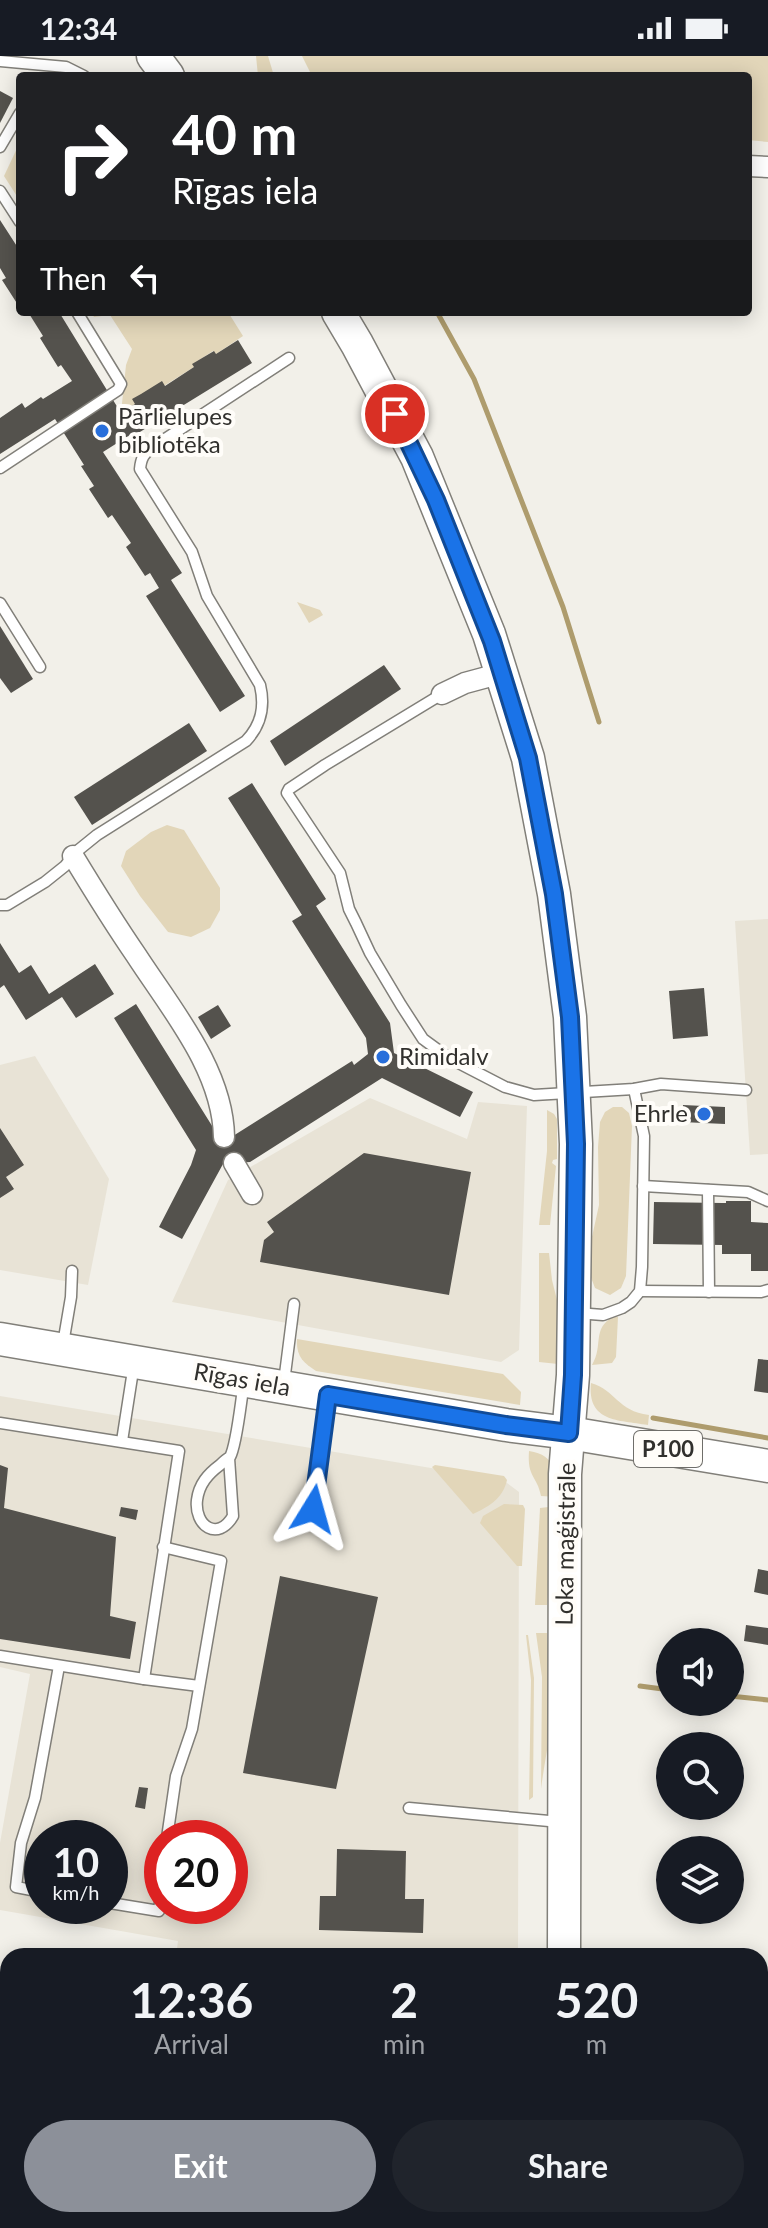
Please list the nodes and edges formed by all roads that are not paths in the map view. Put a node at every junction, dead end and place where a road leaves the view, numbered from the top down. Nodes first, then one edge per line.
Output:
1 (0, 61) edge
2 (47, 65) junction
3 (43, 72) edge
4 (76, 72) edge
5 (16, 120) edge
6 (0, 147) edge
7 (0, 191) edge
8 (16, 216) edge
9 (79, 316) edge
10 (340, 316) edge
11 (289, 358) dead end
12 (0, 468) edge
13 (0, 603) edge
14 (40, 667) dead end
15 (502, 673) junction
16 (442, 694) joint
17 (73, 856) junction
18 (0, 905) edge
19 (634, 1089) junction
20 (746, 1090) dead end
21 (574, 1094) junction
22 (224, 1137) dead end
23 (234, 1163) dead end
24 (643, 1186) junction
25 (708, 1190) junction
26 (252, 1194) dead end
27 (768, 1201) edge
28 (72, 1271) dead end
29 (768, 1290) edge
30 (640, 1291) junction
31 (709, 1292) junction
32 (294, 1304) dead end
33 (574, 1313) junction
34 (0, 1339) edge
35 (62, 1350) junction
36 (134, 1362) junction
37 (245, 1381) junction
38 (283, 1388) junction
39 (328, 1395) junction
40 (0, 1423) edge
41 (569, 1433) junction
42 (122, 1441) junction
43 (229, 1458) junction
44 (768, 1466) edge
45 (313, 1509) dead end
46 (163, 1547) junction
47 (0, 1656) edge
48 (59, 1666) junction
49 (144, 1679) junction
50 (199, 1686) junction
51 (409, 1808) dead end
52 (28, 1820) edge
53 (170, 1820) edge
54 (566, 1822) junction
55 (24, 1833) edge
56 (24, 1889) edge
57 (564, 1948) edge

1 - 2 lane
2 - 3 lane
2 - 4 lane
5 - 6 lane
7 - 8 lane
9 - 12 lane
10 - 15 main road, Loka maģistrāle
11 - 17 lane
13 - 14 lane
15 - 16 street
15 - 21 main road, Loka maģistrāle
16 - 21 lane
17 - 18 lane
17 - 22 street
19 - 20 lane
19 - 21 lane
19 - 24 lane
21 - 33 main road, Loka maģistrāle
23 - 26 street
24 - 25 lane
24 - 30 lane
25 - 27 lane
25 - 31 lane
28 - 35 lane
29 - 31 lane
30 - 31 lane
30 - 33 lane
32 - 38 lane
33 - 41 main road, Loka maģistrāle
34 - 35 main road, Rīgas iela
35 - 36 main road, Rīgas iela
36 - 37 main road, Rīgas iela
36 - 42 lane
37 - 38 main road, Rīgas iela
37 - 43 lane
38 - 39 main road, Rīgas iela
39 - 41 main road, Rīgas iela
39 - 45 lane
40 - 42 lane
41 - 44 main road, Rīgas iela / P100
41 - 54 main road, Loka maģistrāle
42 - 46 lane
43 - 43 lane
46 - 49 lane
46 - 50 lane
47 - 48 lane
48 - 49 lane
48 - 52 lane
49 - 50 lane
50 - 53 lane
51 - 54 lane
54 - 57 main road, Loka maģistrāle
55 - 56 lane

